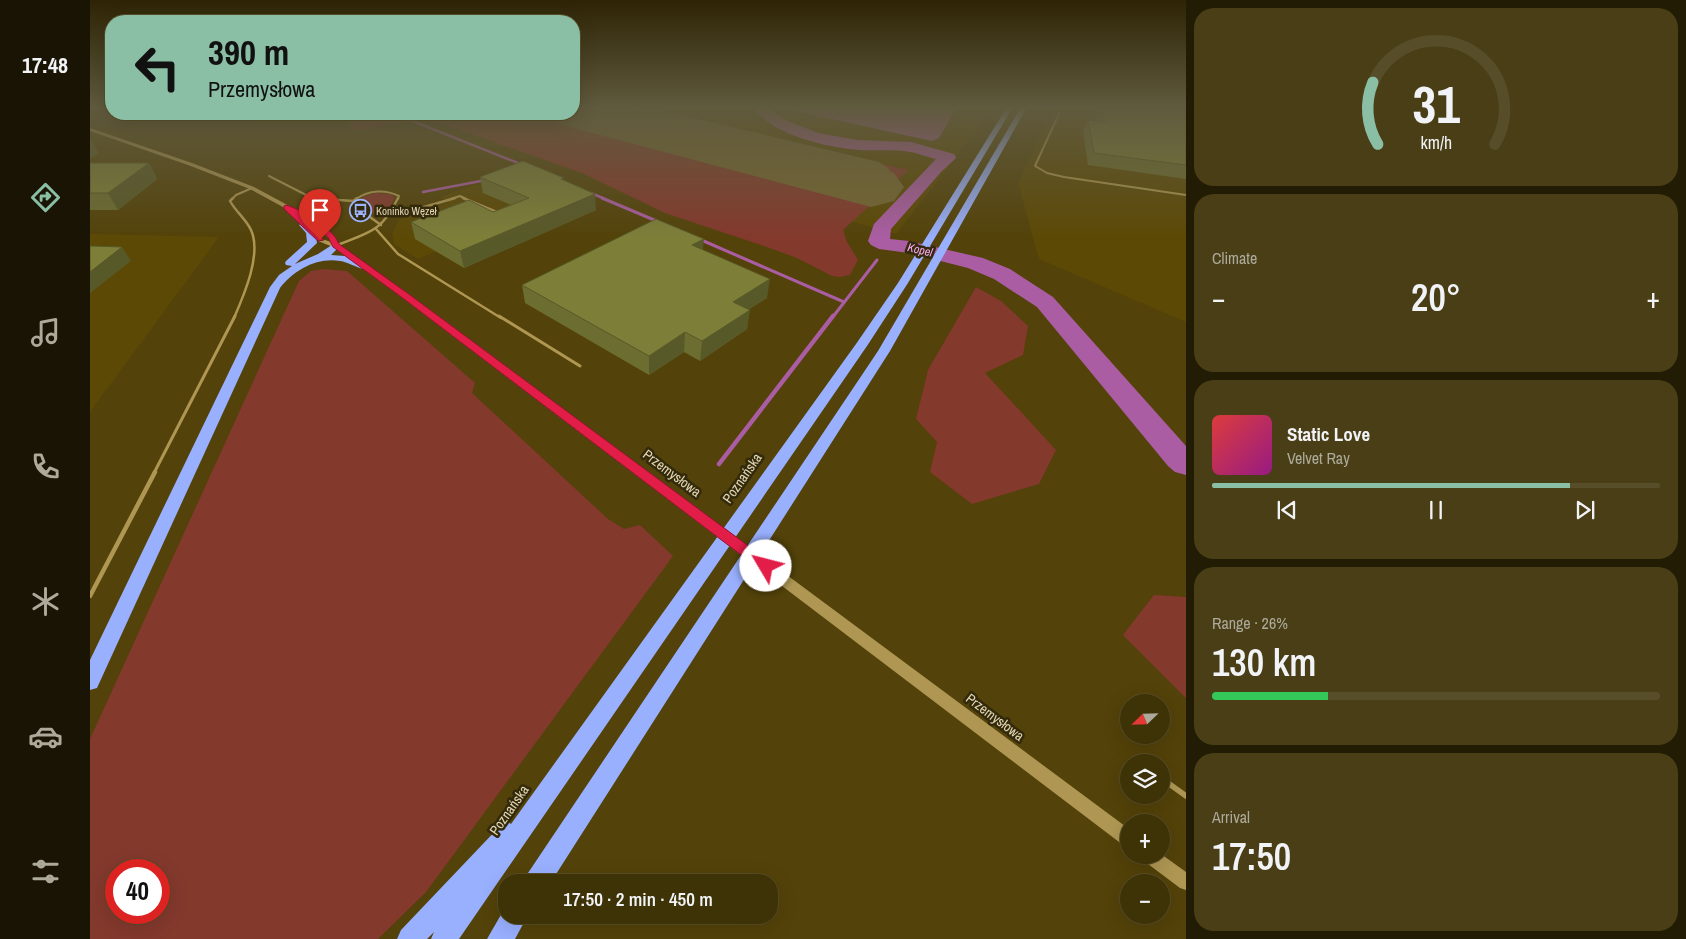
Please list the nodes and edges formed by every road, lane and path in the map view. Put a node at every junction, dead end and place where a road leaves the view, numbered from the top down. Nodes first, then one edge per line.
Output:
1 (154, 151) edge
2 (983, 151) edge
3 (999, 151) edge
4 (1042, 151) edge
5 (268, 176) dead end
6 (252, 188) junction
7 (1186, 195) edge
8 (353, 201) junction
9 (286, 207) junction
10 (394, 209) junction
11 (414, 210) junction
12 (500, 213) edge
13 (432, 219) edge
14 (304, 225) junction
15 (381, 225) junction
16 (376, 230) junction
17 (335, 246) junction
18 (304, 258) junction
19 (363, 266) junction
20 (580, 366) dead end
21 (90, 596) edge
22 (90, 681) edge
23 (1170, 784) edge
24 (553, 785) junction
25 (1186, 796) edge
26 (1120, 832) edge
27 (1162, 864) edge
28 (542, 874) edge
29 (1186, 882) edge
30 (509, 924) edge
31 (410, 939) edge
32 (444, 939) edge
33 (500, 939) edge

1 - 6 street, Przemysłowa
2 - 24 highway, Poznańska
3 - 28 highway
4 - 7 lane
5 - 8 lane
6 - 9 street, Przemysłowa
6 - 21 lane
8 - 10 lane
8 - 15 lane
9 - 14 street, Przemysłowa
9 - 17 street, Przemysłowa
10 - 11 lane
10 - 15 lane
11 - 12 lane
11 - 13 lane
14 - 17 street, Przemysłowa
14 - 18 highway
15 - 16 lane
16 - 17 lane
16 - 20 lane
17 - 18 highway
17 - 19 street, Przemysłowa
18 - 19 highway
18 - 22 highway
19 - 26 street, Przemysłowa
23 - 25 lane
24 - 31 highway
24 - 32 highway, Poznańska
27 - 29 street
30 - 33 highway

